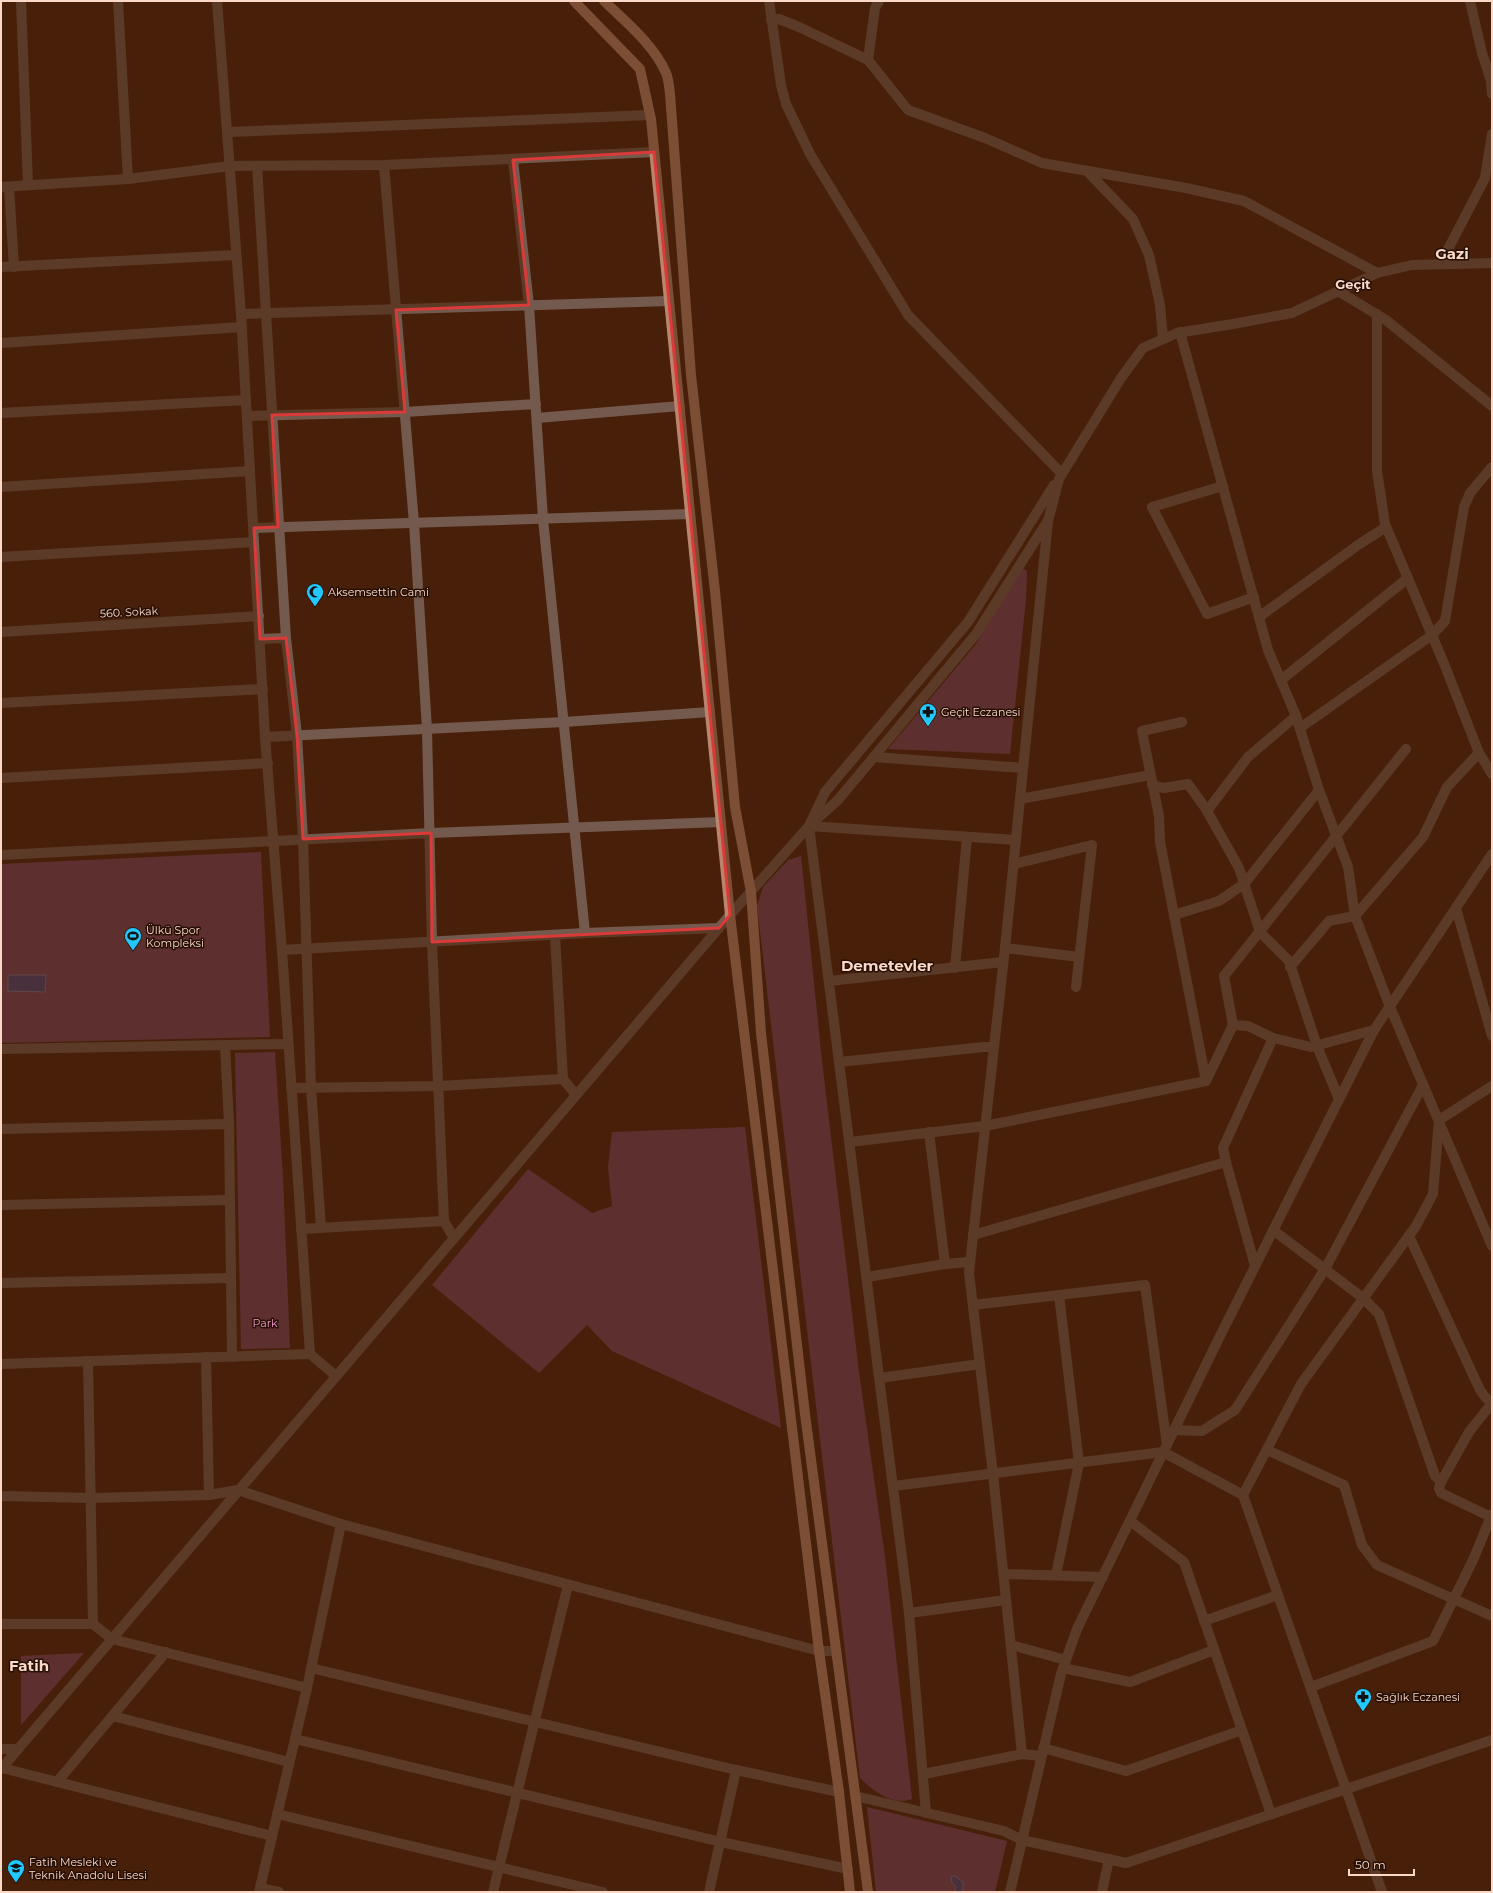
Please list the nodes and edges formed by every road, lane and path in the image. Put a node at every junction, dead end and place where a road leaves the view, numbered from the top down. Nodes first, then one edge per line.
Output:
1 (21, 1) edge
2 (118, 1) edge
3 (217, 1) edge
4 (574, 1) edge
5 (604, 1) edge
6 (769, 1) edge
7 (878, 1) edge
8 (1470, 1) edge
9 (771, 20) junction
10 (868, 60) junction
11 (1492, 94) edge
12 (650, 115) junction
13 (229, 132) junction
14 (1492, 134) edge
15 (654, 152) junction
16 (513, 160) junction
17 (384, 165) junction
18 (230, 166) junction
19 (257, 166) junction
20 (1087, 171) junction
21 (128, 179) junction
22 (28, 185) junction
23 (5, 187) edge
24 (236, 255) junction
25 (1444, 264) junction
26 (1492, 264) edge
27 (1, 267) edge
28 (14, 267) junction
29 (1377, 273) junction
30 (1338, 291) junction
31 (669, 301) junction
32 (529, 305) junction
33 (396, 310) junction
34 (241, 314) junction
35 (265, 314) junction
36 (1377, 314) junction
37 (242, 327) junction
38 (1180, 332) junction
39 (1163, 339) junction
40 (1, 343) edge
41 (246, 400) junction
42 (536, 404) junction
43 (680, 406) junction
44 (1492, 406) edge
45 (405, 412) junction
46 (1, 413) edge
47 (272, 415) junction
48 (247, 416) junction
49 (537, 418) junction
50 (1492, 467) edge
51 (250, 471) junction
52 (1060, 476) junction
53 (1, 486) edge
54 (1223, 486) junction
55 (690, 514) junction
56 (543, 519) junction
57 (1048, 521) junction
58 (414, 523) junction
59 (278, 527) junction
60 (1386, 527) junction
61 (254, 528) junction
62 (254, 542) junction
63 (1, 557) edge
64 (1408, 578) junction
65 (1254, 597) junction
66 (259, 616) junction
67 (1259, 617) junction
68 (1, 632) edge
69 (1432, 634) junction
70 (286, 638) junction
71 (260, 639) junction
72 (1281, 680) junction
73 (263, 689) junction
74 (1, 703) edge
75 (710, 712) junction
76 (1296, 716) junction
77 (564, 722) junction
78 (1182, 722) dead end
79 (1300, 728) junction
80 (427, 729) junction
81 (297, 735) junction
82 (265, 736) junction
83 (1406, 749) dead end
84 (1479, 753) junction
85 (874, 757) junction
86 (268, 763) junction
87 (1023, 768) junction
88 (1492, 774) edge
89 (1, 778) edge
90 (1151, 780) junction
91 (1319, 790) junction
92 (1020, 799) junction
93 (1207, 811) junction
94 (721, 822) junction
95 (809, 826) junction
96 (574, 828) junction
97 (431, 834) junction
98 (1336, 835) junction
99 (967, 837) junction
100 (303, 839) junction
101 (1016, 840) junction
102 (273, 841) junction
103 (1, 855) edge
104 (1491, 857) edge
105 (1014, 864) junction
106 (1244, 884) junction
107 (750, 892) junction
108 (1456, 908) junction
109 (730, 915) junction
110 (1174, 915) junction
111 (1355, 916) junction
112 (719, 928) junction
113 (1260, 932) junction
114 (585, 933) junction
115 (555, 935) junction
116 (432, 942) junction
117 (306, 948) junction
118 (1005, 948) junction
119 (282, 950) junction
120 (1079, 957) junction
121 (1003, 962) junction
122 (1290, 967) junction
123 (956, 968) junction
124 (829, 981) junction
125 (1076, 987) dead end
126 (1390, 1008) junction
127 (1233, 1025) junction
128 (1374, 1030) junction
129 (1492, 1036) edge
130 (1273, 1038) junction
131 (288, 1044) junction
132 (226, 1045) junction
133 (1317, 1046) junction
134 (994, 1047) junction
135 (1, 1049) edge
136 (840, 1062) junction
137 (563, 1079) junction
138 (1206, 1081) junction
139 (1423, 1085) junction
140 (439, 1086) junction
141 (1492, 1086) edge
142 (291, 1088) junction
143 (311, 1088) junction
144 (576, 1095) junction
145 (1339, 1099) junction
146 (1439, 1120) junction
147 (229, 1124) junction
148 (985, 1126) junction
149 (1, 1130) edge
150 (929, 1132) junction
151 (850, 1142) junction
152 (1226, 1162) junction
153 (230, 1200) junction
154 (1, 1205) edge
155 (444, 1221) junction
156 (301, 1228) junction
157 (321, 1228) junction
158 (1273, 1230) junction
159 (973, 1235) junction
160 (1409, 1236) junction
161 (454, 1238) junction
162 (1492, 1246) edge
163 (970, 1262) junction
164 (945, 1264) junction
165 (1255, 1266) junction
166 (1325, 1269) junction
167 (867, 1277) junction
168 (231, 1278) junction
169 (1, 1283) edge
170 (1060, 1295) junction
171 (1364, 1298) junction
172 (973, 1305) junction
173 (310, 1354) junction
174 (206, 1357) junction
175 (232, 1357) junction
176 (88, 1361) junction
177 (1, 1364) edge
178 (980, 1364) junction
179 (336, 1376) junction
180 (880, 1378) junction
181 (1492, 1402) edge
182 (1174, 1430) junction
183 (1165, 1449) junction
184 (1267, 1450) junction
185 (1079, 1463) junction
186 (993, 1474) junction
187 (1441, 1482) junction
188 (894, 1486) junction
189 (238, 1490) junction
190 (209, 1495) junction
191 (1243, 1495) junction
192 (1, 1496) edge
193 (91, 1498) junction
194 (1491, 1516) edge
195 (1130, 1521) junction
196 (341, 1524) junction
197 (1004, 1574) junction
198 (1056, 1575) junction
199 (1103, 1577) junction
200 (568, 1584) junction
201 (1278, 1595) junction
202 (1454, 1598) junction
203 (1006, 1600) junction
204 (909, 1613) junction
205 (1492, 1616) edge
206 (1204, 1621) junction
207 (1, 1624) edge
208 (93, 1624) junction
209 (112, 1639) junction
210 (1011, 1646) junction
211 (1214, 1650) junction
212 (819, 1651) junction
213 (836, 1651) junction
214 (166, 1652) junction
215 (1064, 1664) junction
216 (311, 1668) junction
217 (1310, 1687) junction
218 (307, 1688) junction
219 (113, 1716) junction
220 (535, 1721) junction
221 (1242, 1730) junction
222 (295, 1739) junction
223 (1492, 1740) edge
224 (1, 1749) edge
225 (18, 1749) junction
226 (1042, 1752) junction
227 (1022, 1754) junction
228 (289, 1762) junction
229 (1, 1769) edge
230 (736, 1770) junction
231 (924, 1774) junction
232 (57, 1782) junction
233 (1346, 1789) junction
234 (839, 1792) junction
235 (517, 1793) junction
236 (855, 1796) junction
237 (926, 1813) junction
238 (278, 1814) junction
239 (1271, 1814) junction
240 (272, 1836) junction
241 (1022, 1840) junction
242 (721, 1842) junction
243 (1109, 1859) junction
244 (499, 1867) junction
245 (848, 1868) junction
246 (260, 1890) edge
247 (279, 1892) edge
248 (493, 1892) edge
249 (603, 1892) edge
250 (709, 1892) edge
251 (850, 1892) edge
252 (868, 1892) edge
253 (1010, 1892) edge
254 (1102, 1892) edge
255 (1382, 1892) edge

1 - 22 street
2 - 21 street
3 - 13 street
4 - 12 main road
5 - 107 main road
6 - 9 street
7 - 10 street
8 - 11 street
9 - 10 street
9 - 52 street
10 - 20 street
12 - 13 street
12 - 15 main road
13 - 18 street
14 - 25 street
15 - 16 street
15 - 31 main road
16 - 17 street
16 - 32 street
17 - 19 street
17 - 33 street
18 - 19 street
18 - 21 street
18 - 24 street
19 - 35 street
20 - 29 street
20 - 39 street
21 - 22 street
22 - 23 street
23 - 28 street
24 - 28 street
24 - 34 street
25 - 26 street
25 - 29 street
27 - 28 street
29 - 30 street
30 - 36 street
30 - 38 street
31 - 32 street
31 - 43 main road
32 - 33 street
32 - 42 street
33 - 35 street
33 - 45 street
34 - 35 street
34 - 37 street
35 - 47 street
36 - 44 street
36 - 60 street
37 - 40 street
37 - 41 street
38 - 39 street
38 - 54 street
39 - 52 street
41 - 46 street
41 - 48 street
42 - 45 street
42 - 49 street
43 - 49 street
43 - 55 main road
45 - 47 street
45 - 58 street
47 - 48 street
47 - 59 street
48 - 51 street
49 - 56 street
50 - 69 street
51 - 53 street
51 - 61 street
52 - 57 street
52 - 95 street
54 - 65 street
54 - 65 street
55 - 56 street
55 - 75 main road
56 - 58 street
56 - 77 street
57 - 85 street
57 - 87 street
58 - 59 street
58 - 80 street
59 - 61 street
59 - 70 street
60 - 64 street
60 - 67 street
61 - 62 street
62 - 63 street
62 - 66 street
64 - 69 street
64 - 72 street
65 - 67 street
66 - 68 street, 560. Sokak
66 - 71 street
67 - 72 street
69 - 79 street
69 - 84 street
70 - 71 street
70 - 81 street
71 - 73 street
72 - 76 street
73 - 74 street
73 - 82 street
75 - 77 street
75 - 94 main road
76 - 79 street
76 - 93 street
77 - 80 street
77 - 96 street
78 - 90 street
79 - 91 street
80 - 81 street
80 - 97 street
81 - 82 street
81 - 100 street
82 - 86 street
83 - 98 street
84 - 88 street
84 - 111 street
85 - 87 street
85 - 95 street
86 - 89 street
86 - 102 street
87 - 92 street
90 - 92 street
90 - 93 street
90 - 110 street
91 - 98 street
91 - 106 street
92 - 101 street
93 - 106 street
94 - 96 street
94 - 109 main road
95 - 99 street
95 - 107 street
95 - 124 street
96 - 97 street
96 - 114 street
97 - 100 street
97 - 116 street
98 - 111 street
98 - 113 street
99 - 101 street
99 - 123 street
100 - 102 street
100 - 117 street
101 - 105 street
102 - 103 street
102 - 119 street
104 - 108 street
105 - 118 street
105 - 120 street
106 - 110 street
106 - 113 street
107 - 109 street
107 - 213 main road
108 - 126 street
108 - 129 street
109 - 112 street
109 - 212 main road
110 - 138 street
111 - 122 street
111 - 126 street
112 - 114 street
112 - 144 street
113 - 122 street
113 - 127 street
114 - 115 street
115 - 116 street
115 - 137 street
116 - 117 street
116 - 140 street
117 - 119 street
117 - 143 street
118 - 120 street
118 - 121 street
119 - 131 street
120 - 125 street
121 - 123 street
121 - 134 street
122 - 133 street
123 - 124 street
124 - 136 street
126 - 128 street
126 - 139 street
127 - 130 street
127 - 138 street
128 - 133 street
128 - 145 street
130 - 133 street
130 - 152 street
131 - 132 street
131 - 142 street
132 - 135 street
132 - 147 street
133 - 145 street
134 - 136 street
134 - 148 street
136 - 151 street
137 - 140 street
137 - 144 street
138 - 148 street
139 - 146 street
139 - 166 street
140 - 143 street
140 - 155 street
141 - 146 street
142 - 143 street
142 - 156 street
143 - 157 street
144 - 161 street
145 - 158 street
146 - 160 street
146 - 162 street
147 - 149 street
147 - 153 street
148 - 150 street
148 - 159 street
150 - 151 street
150 - 164 street
151 - 167 street
152 - 159 street
152 - 165 street
153 - 154 street
153 - 168 street
155 - 157 street
155 - 161 street
156 - 157 street
156 - 173 street
158 - 165 street
158 - 166 street
159 - 163 street
160 - 171 street
160 - 181 street
161 - 179 street
163 - 164 street
163 - 172 street
164 - 167 street
165 - 182 street
166 - 171 street
166 - 182 street
167 - 180 street
168 - 169 street
168 - 175 street
170 - 172 street
170 - 183 street
170 - 185 street
171 - 184 street
171 - 187 street
172 - 178 street
173 - 175 street
173 - 179 street
174 - 175 street
174 - 176 street
174 - 190 street
176 - 177 street
176 - 193 street
178 - 180 street
178 - 186 street
179 - 189 street
180 - 188 street
181 - 187 street
182 - 183 street
183 - 185 street
183 - 191 street
183 - 195 street
184 - 191 street
184 - 202 street
185 - 186 street
185 - 198 street
186 - 188 street
186 - 197 street
187 - 194 street
188 - 204 street
189 - 190 street
189 - 196 street
189 - 209 street
190 - 193 street
191 - 201 street
192 - 193 street
193 - 208 street
194 - 202 street
195 - 199 street
195 - 206 street
196 - 200 street
196 - 216 street
197 - 198 street
197 - 203 street
198 - 199 street
199 - 215 street
200 - 212 street
200 - 220 street
201 - 206 street
201 - 217 street
202 - 205 street
202 - 217 street
203 - 204 street
203 - 210 street
204 - 231 street
206 - 211 street
207 - 208 street
208 - 209 street
209 - 214 street
209 - 225 street
210 - 215 street
210 - 227 street
211 - 215 street
211 - 221 street
212 - 213 street
212 - 234 main road
213 - 236 main road
214 - 218 street
214 - 219 street
215 - 226 street
216 - 218 street
216 - 220 street
217 - 233 street
218 - 222 street
219 - 228 street
219 - 232 street
220 - 230 street
220 - 235 street
221 - 226 street
221 - 239 street
222 - 228 street
222 - 235 street
223 - 233 street
224 - 225 street
225 - 229 street
226 - 227 street
226 - 241 street
227 - 231 street
228 - 238 street
229 - 232 street
230 - 234 street
230 - 242 street
231 - 237 street
232 - 240 street
233 - 239 street
233 - 255 street
234 - 245 main road
235 - 242 street
235 - 244 street
236 - 237 street
236 - 252 main road
237 - 241 street
238 - 240 street
238 - 244 street
239 - 243 street
240 - 246 street
241 - 243 street
241 - 253 street
242 - 245 street
242 - 250 street
243 - 254 street
244 - 248 street
244 - 249 street
245 - 251 main road
246 - 247 street

